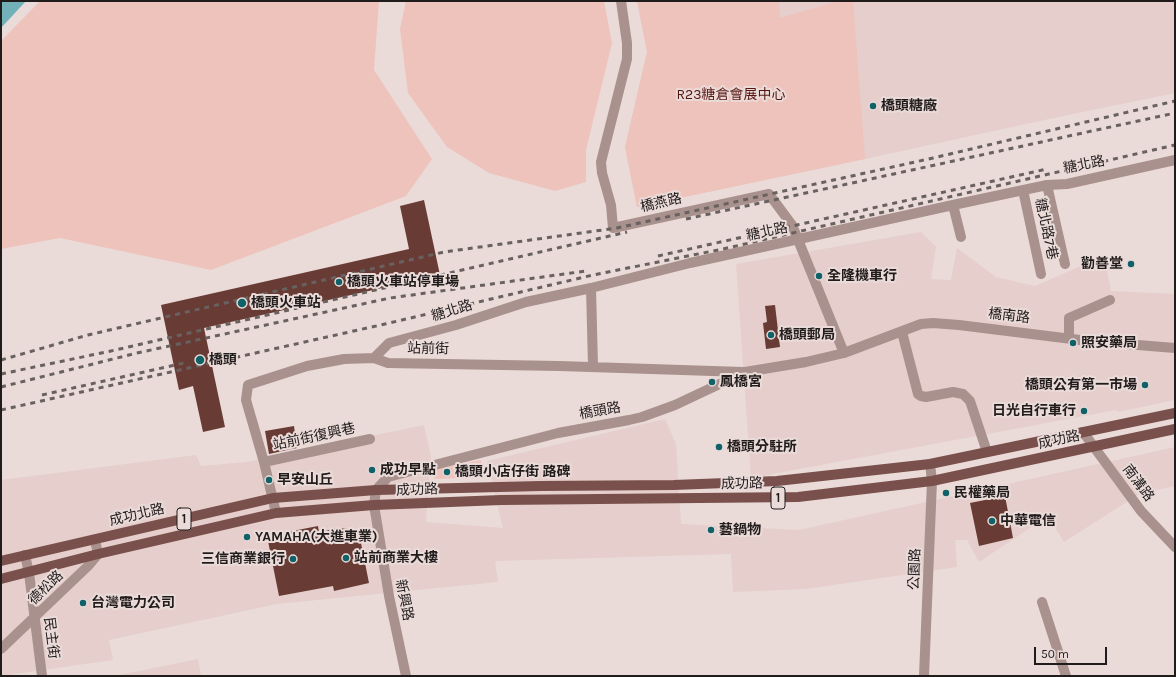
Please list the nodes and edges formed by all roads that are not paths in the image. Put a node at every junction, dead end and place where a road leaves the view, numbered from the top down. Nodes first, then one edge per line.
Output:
1 (621, 1) edge
2 (1175, 160) edge
3 (1047, 185) junction
4 (1023, 190) junction
5 (953, 205) junction
6 (961, 237) dead end
7 (797, 240) junction
8 (1065, 264) dead end
9 (1041, 274) dead end
10 (591, 288) junction
11 (1110, 300) dead end
12 (902, 332) junction
13 (1069, 338) junction
14 (1175, 348) edge
15 (844, 353) junction
16 (374, 358) junction
17 (593, 366) junction
18 (745, 372) junction
19 (1175, 413) edge
20 (1175, 429) edge
21 (1083, 432) junction
22 (370, 439) dead end
23 (1093, 447) junction
24 (987, 452) junction
25 (264, 462) junction
26 (930, 464) junction
27 (932, 481) junction
28 (376, 490) junction
29 (273, 498) junction
30 (374, 505) junction
31 (276, 513) junction
32 (95, 540) junction
33 (1175, 547) edge
34 (98, 554) junction
35 (25, 556) junction
36 (1, 561) edge
37 (29, 573) junction
38 (1, 580) edge
39 (1042, 602) dead end
40 (34, 619) junction
41 (1, 649) edge
42 (42, 676) edge
43 (406, 676) edge
44 (924, 676) edge
45 (1066, 676) edge

1 - 7 street, 橋燕路
2 - 3 street, 糖北路
3 - 4 street, 糖北路
3 - 8 street
4 - 5 street, 糖北路
4 - 9 street, 糖北路7巷
5 - 6 street
5 - 7 street, 糖北路
7 - 10 street, 糖北路
7 - 15 street, 橋燕路
10 - 16 street, 糖北路
10 - 17 street
11 - 13 street
12 - 13 street, 橋南路
12 - 15 street, 橋南路
12 - 24 street
13 - 14 street, 橋南路
15 - 18 street, 橋頭路
16 - 17 street, 站前街
16 - 25 street, 站前街
17 - 18 street, 站前街
18 - 28 street, 橋頭路
19 - 21 main road, 成功路 / 1
20 - 23 main road, 成功路 / 1
21 - 23 street, 南溝路
21 - 24 main road, 成功路 / 1
22 - 25 street, 站前街復興巷
23 - 27 main road, 成功路 / 1
23 - 33 street, 南溝路
24 - 26 main road, 成功路 / 1
25 - 29 street, 站前街
26 - 27 street, 公園路
26 - 28 main road, 成功路 / 1
27 - 30 main road, 成功路 / 1
27 - 44 street, 公園路
28 - 29 main road, 成功北路 / 1
28 - 30 street
29 - 31 street, 站前街
29 - 32 main road, 成功北路 / 1
30 - 31 main road, 1
30 - 43 street, 新興路
31 - 34 main road, 1
32 - 34 street
32 - 35 main road, 成功北路 / 1
34 - 37 main road, 1
34 - 40 street, 德松路
35 - 36 main road, 成功北路 / 1
35 - 37 street, 民主街
37 - 38 main road, 1
37 - 40 street, 民主街
39 - 45 street
40 - 41 street, 德松路
40 - 42 street, 民主街

